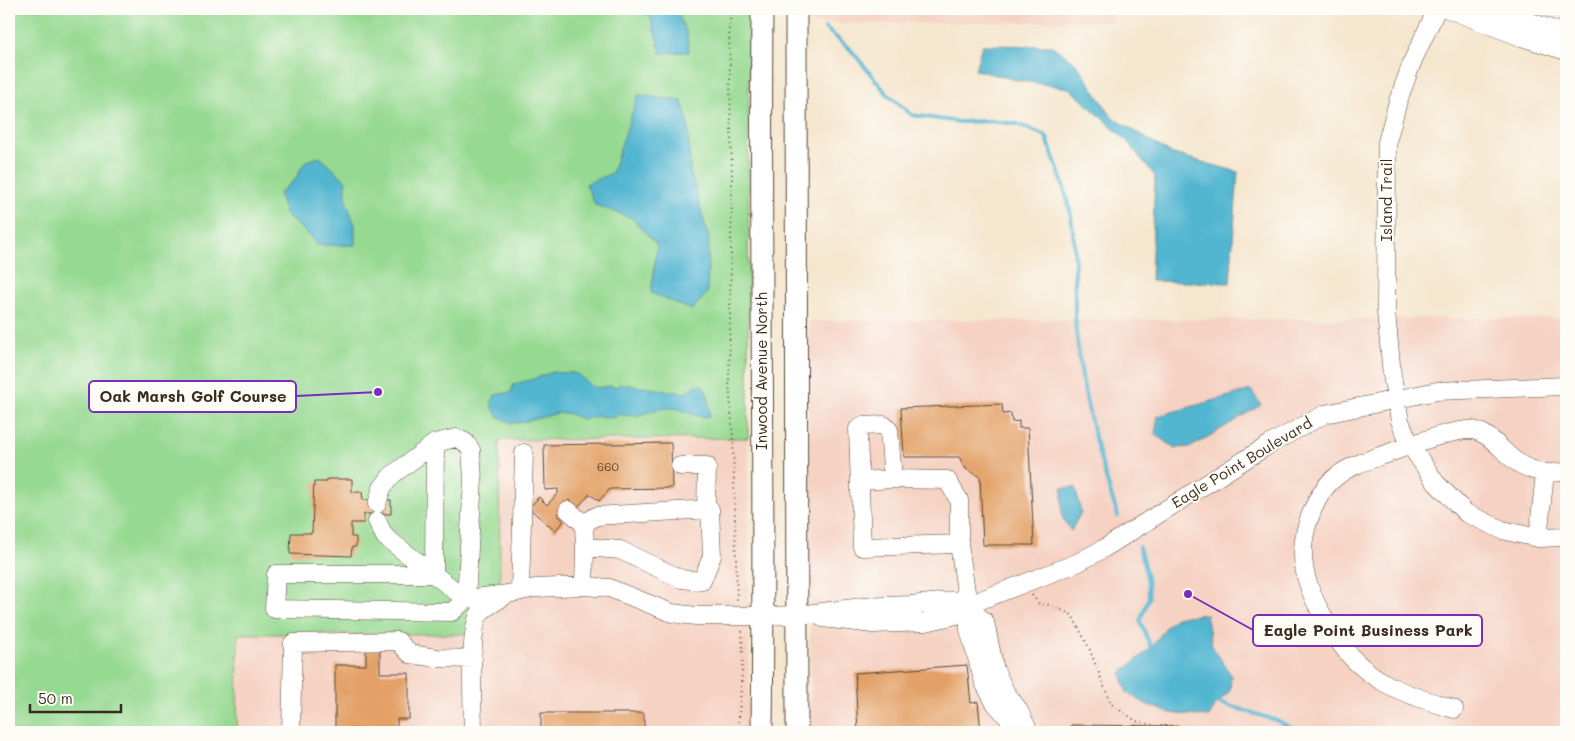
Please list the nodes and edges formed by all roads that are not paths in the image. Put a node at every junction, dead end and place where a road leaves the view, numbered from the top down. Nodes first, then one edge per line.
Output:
1 (762, 9) edge
2 (796, 9) edge
3 (1437, 9) edge
4 (1448, 9) edge
5 (1492, 9) edge
6 (1566, 34) edge
7 (1566, 51) edge
8 (1566, 386) edge
9 (1396, 400) junction
10 (435, 443) junction
11 (1410, 445) junction
12 (524, 452) dead end
13 (680, 466) dead end
14 (1566, 472) edge
15 (1545, 473) junction
16 (892, 479) junction
17 (860, 480) junction
18 (568, 510) dead end
19 (706, 510) junction
20 (584, 524) junction
21 (1566, 537) edge
22 (1538, 538) junction
23 (959, 544) junction
24 (585, 547) junction
25 (434, 574) junction
26 (584, 586) junction
27 (514, 592) junction
28 (466, 599) junction
29 (968, 606) junction
30 (798, 615) junction
31 (763, 616) junction
32 (473, 659) junction
33 (1454, 709) dead end
34 (291, 732) edge
35 (473, 732) edge
36 (762, 732) edge
37 (798, 732) edge
38 (1016, 732) edge
39 (1029, 732) edge

1 - 31 main road, Inwood Avenue North
2 - 30 main road
3 - 9 street, Island Trail
4 - 7 street
5 - 6 street
8 - 9 street, Eagle Point Boulevard
9 - 11 street, Island Trail
9 - 29 street, Eagle Point Boulevard
10 - 25 street
10 - 25 street
10 - 28 street
11 - 15 street
11 - 22 street, Island Trail
11 - 33 street
12 - 27 street
13 - 19 street
14 - 15 street
15 - 22 street
16 - 17 street
16 - 17 street
16 - 23 street
17 - 23 street
18 - 20 street
19 - 20 street
19 - 24 street
20 - 24 street
21 - 22 street, Island Trail
23 - 29 street
24 - 26 street
25 - 28 street
25 - 28 street
26 - 27 street
26 - 31 street
27 - 28 street
27 - 32 street
29 - 30 street
29 - 38 street
29 - 39 street
30 - 31 street
30 - 37 main road
31 - 36 main road, Inwood Avenue North
32 - 34 street
32 - 35 street

